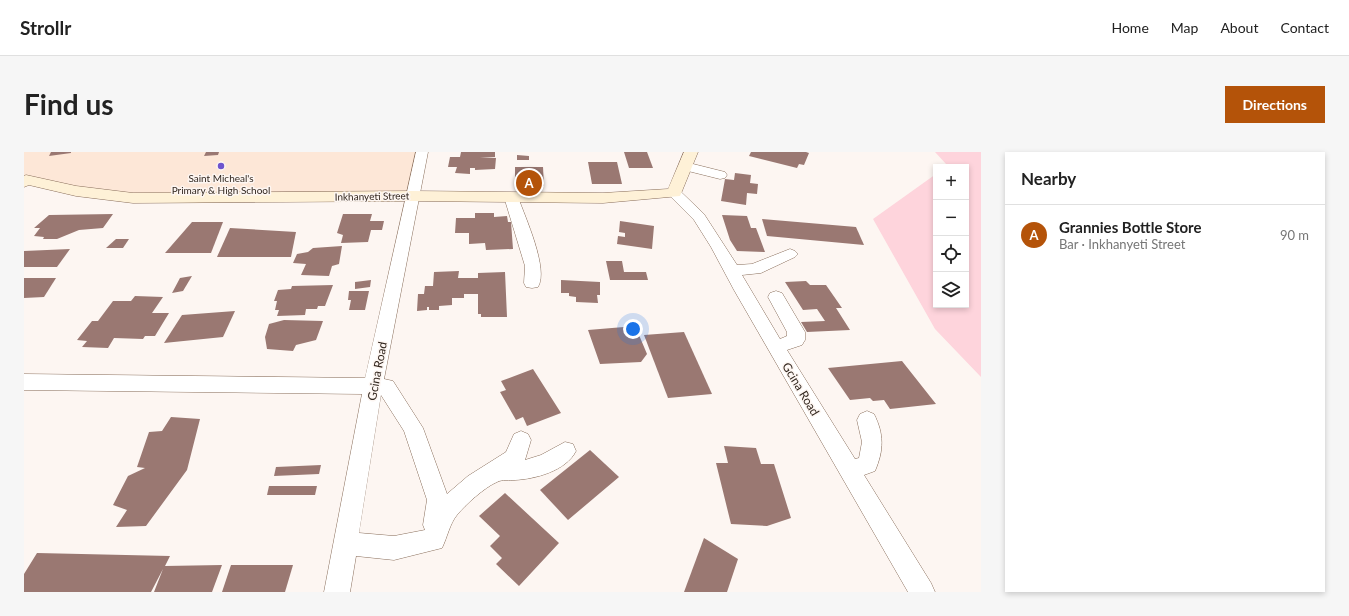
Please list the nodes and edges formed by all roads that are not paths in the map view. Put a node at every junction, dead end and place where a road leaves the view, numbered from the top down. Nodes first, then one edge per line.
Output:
1 (422, 152) edge
2 (688, 159) edge
3 (720, 175) dead end
4 (25, 181) edge
5 (674, 193) junction
6 (413, 196) junction
7 (511, 197) junction
8 (790, 254) dead end
9 (732, 272) junction
10 (532, 283) dead end
11 (776, 297) dead end
12 (776, 347) junction
13 (24, 382) edge
14 (379, 386) junction
15 (867, 420) dead end
16 (520, 440) dead end
17 (565, 451) dead end
18 (494, 471) junction
19 (850, 471) junction
20 (434, 540) junction
21 (346, 543) junction
22 (337, 592) edge
23 (922, 592) edge

1 - 6 street, Gcina Road
2 - 3 street
2 - 5 street
4 - 6 street, Inkhanyeti Street
5 - 7 street, Inkhanyeti Street
5 - 9 street, Gcina Road
6 - 7 street, Inkhanyeti Street
6 - 14 street, Gcina Road
7 - 10 street
8 - 9 street
9 - 12 street, Gcina Road
11 - 12 street
12 - 19 street, Gcina Road
13 - 14 street
14 - 20 street
14 - 21 street, Gcina Road
15 - 19 street
16 - 18 street
17 - 18 street
18 - 20 street
19 - 23 street, Gcina Road
20 - 21 street
21 - 22 street, Gcina Road

